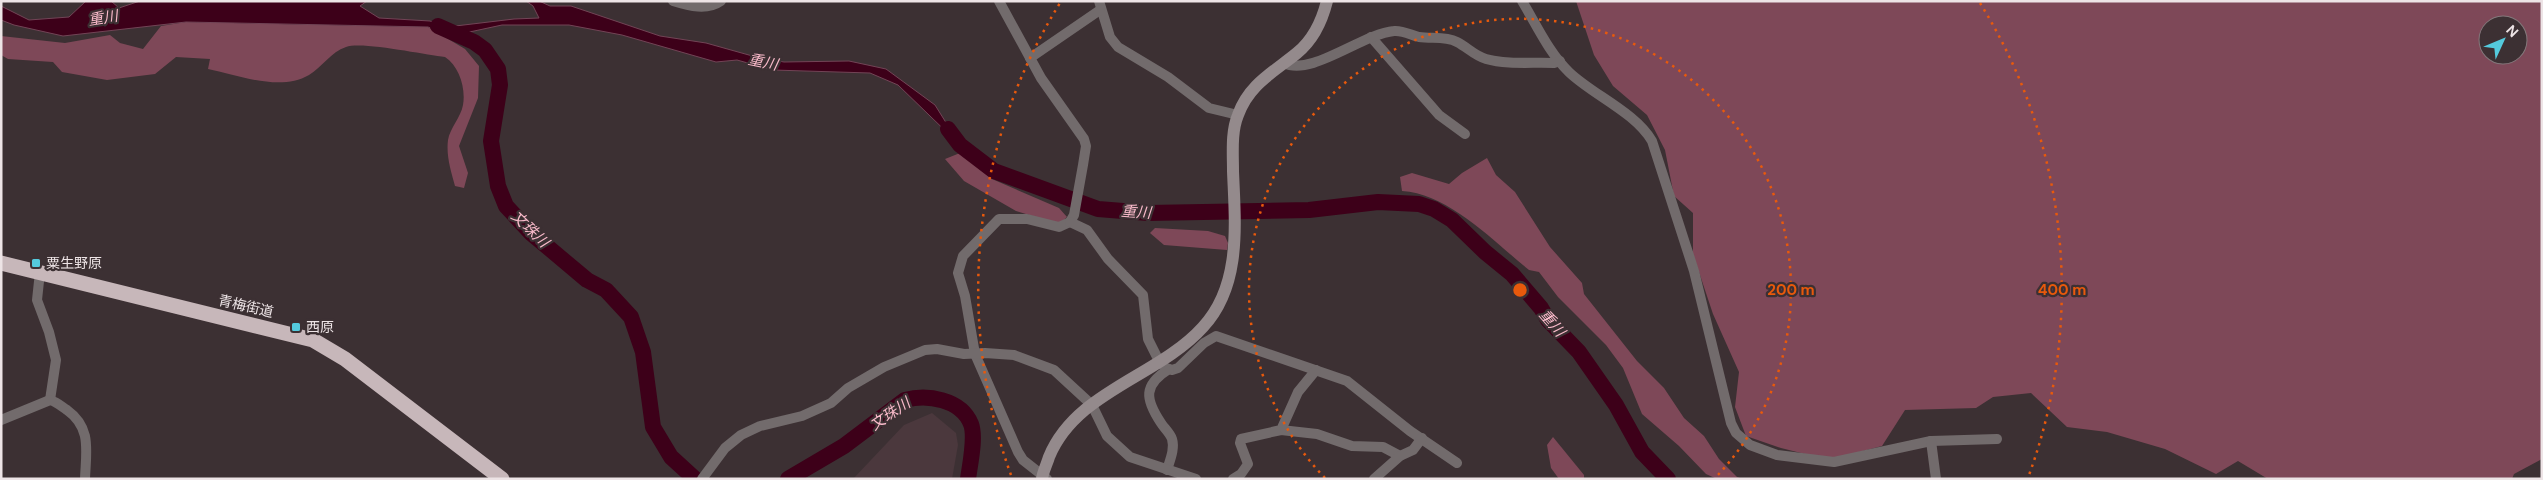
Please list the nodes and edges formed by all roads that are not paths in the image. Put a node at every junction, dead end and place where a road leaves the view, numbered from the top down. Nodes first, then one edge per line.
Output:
1 (673, 1) edge
2 (721, 1) edge
3 (999, 1) edge
4 (1327, 1) edge
5 (1522, 1) edge
6 (1099, 6) edge
7 (1371, 37) junction
8 (1030, 58) junction
9 (1560, 61) junction
10 (1284, 63) junction
11 (1238, 115) junction
12 (1465, 134) dead end
13 (1072, 219) junction
14 (1, 263) edge
15 (40, 272) junction
16 (974, 354) junction
17 (1164, 365) junction
18 (1316, 370) junction
19 (50, 400) junction
20 (1092, 405) junction
21 (3, 418) edge
22 (1281, 430) junction
23 (1422, 438) junction
24 (1997, 439) dead end
25 (1931, 441) junction
26 (1400, 456) junction
27 (1458, 464) dead end
28 (1167, 470) junction
29 (1044, 478) edge
30 (85, 479) edge
31 (502, 479) edge
32 (702, 479) edge
33 (1196, 479) edge
34 (1233, 479) edge
35 (1374, 479) edge
36 (1936, 479) edge

1 - 2 street
3 - 8 street
4 - 10 street
5 - 9 street
6 - 8 street
6 - 11 street
7 - 9 street
7 - 10 street
7 - 12 street
8 - 13 street
9 - 25 street
10 - 11 street
11 - 17 street
13 - 16 street
13 - 17 street
14 - 15 highway, 青梅街道
15 - 19 street
15 - 31 highway, 青梅街道
16 - 20 street
16 - 29 street
16 - 32 street
17 - 18 street
17 - 20 street
17 - 28 street
18 - 22 street
18 - 23 street
19 - 21 street
19 - 30 street
20 - 28 street
20 - 29 street
22 - 26 street
22 - 34 street
23 - 26 street
23 - 27 street
24 - 25 street
25 - 36 street
26 - 35 street
28 - 33 street

